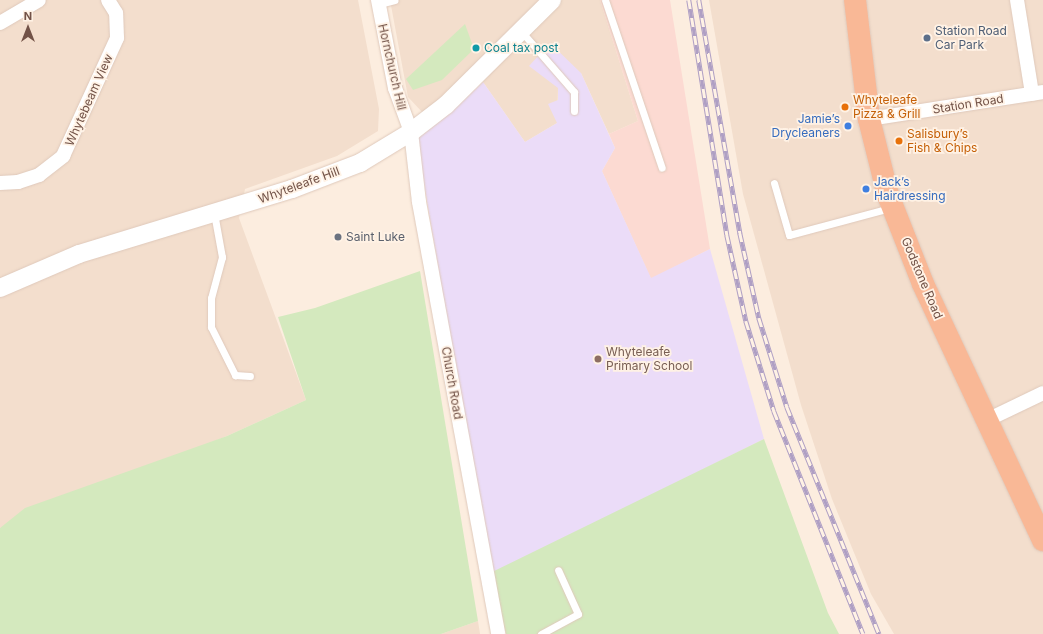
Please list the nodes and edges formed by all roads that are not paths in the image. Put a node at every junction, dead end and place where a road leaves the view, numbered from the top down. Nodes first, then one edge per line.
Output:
1 (39, 0) edge
2 (108, 0) edge
3 (395, 0) edge
4 (552, 0) edge
5 (605, 0) edge
6 (1016, 0) edge
7 (378, 2) edge
8 (852, 3) edge
9 (0, 23) edge
10 (521, 31) junction
11 (1038, 93) edge
12 (574, 111) dead end
13 (868, 119) junction
14 (411, 132) junction
15 (662, 168) dead end
16 (0, 183) edge
17 (774, 183) dead end
18 (893, 207) junction
19 (214, 213) junction
20 (0, 288) edge
21 (250, 376) dead end
22 (1043, 393) edge
23 (987, 420) junction
24 (1043, 540) edge
25 (558, 570) dead end
26 (498, 634) edge
27 (541, 634) edge

1 - 9 street
2 - 16 street, Whytebeam View
3 - 7 lane
4 - 10 street, Whyteleafe Hill
5 - 15 lane
6 - 11 street
7 - 14 street, Hornchurch Hill
8 - 13 highway, Godstone Road
10 - 12 lane
10 - 14 street, Whyteleafe Hill
11 - 13 street, Station Road
13 - 18 highway, Godstone Road
14 - 19 street, Whyteleafe Hill
14 - 26 street, Church Road
17 - 18 lane
18 - 23 highway, Godstone Road
19 - 20 street, Whyteleafe Hill
19 - 21 lane
22 - 23 street
23 - 24 highway, Godstone Road
25 - 27 lane

